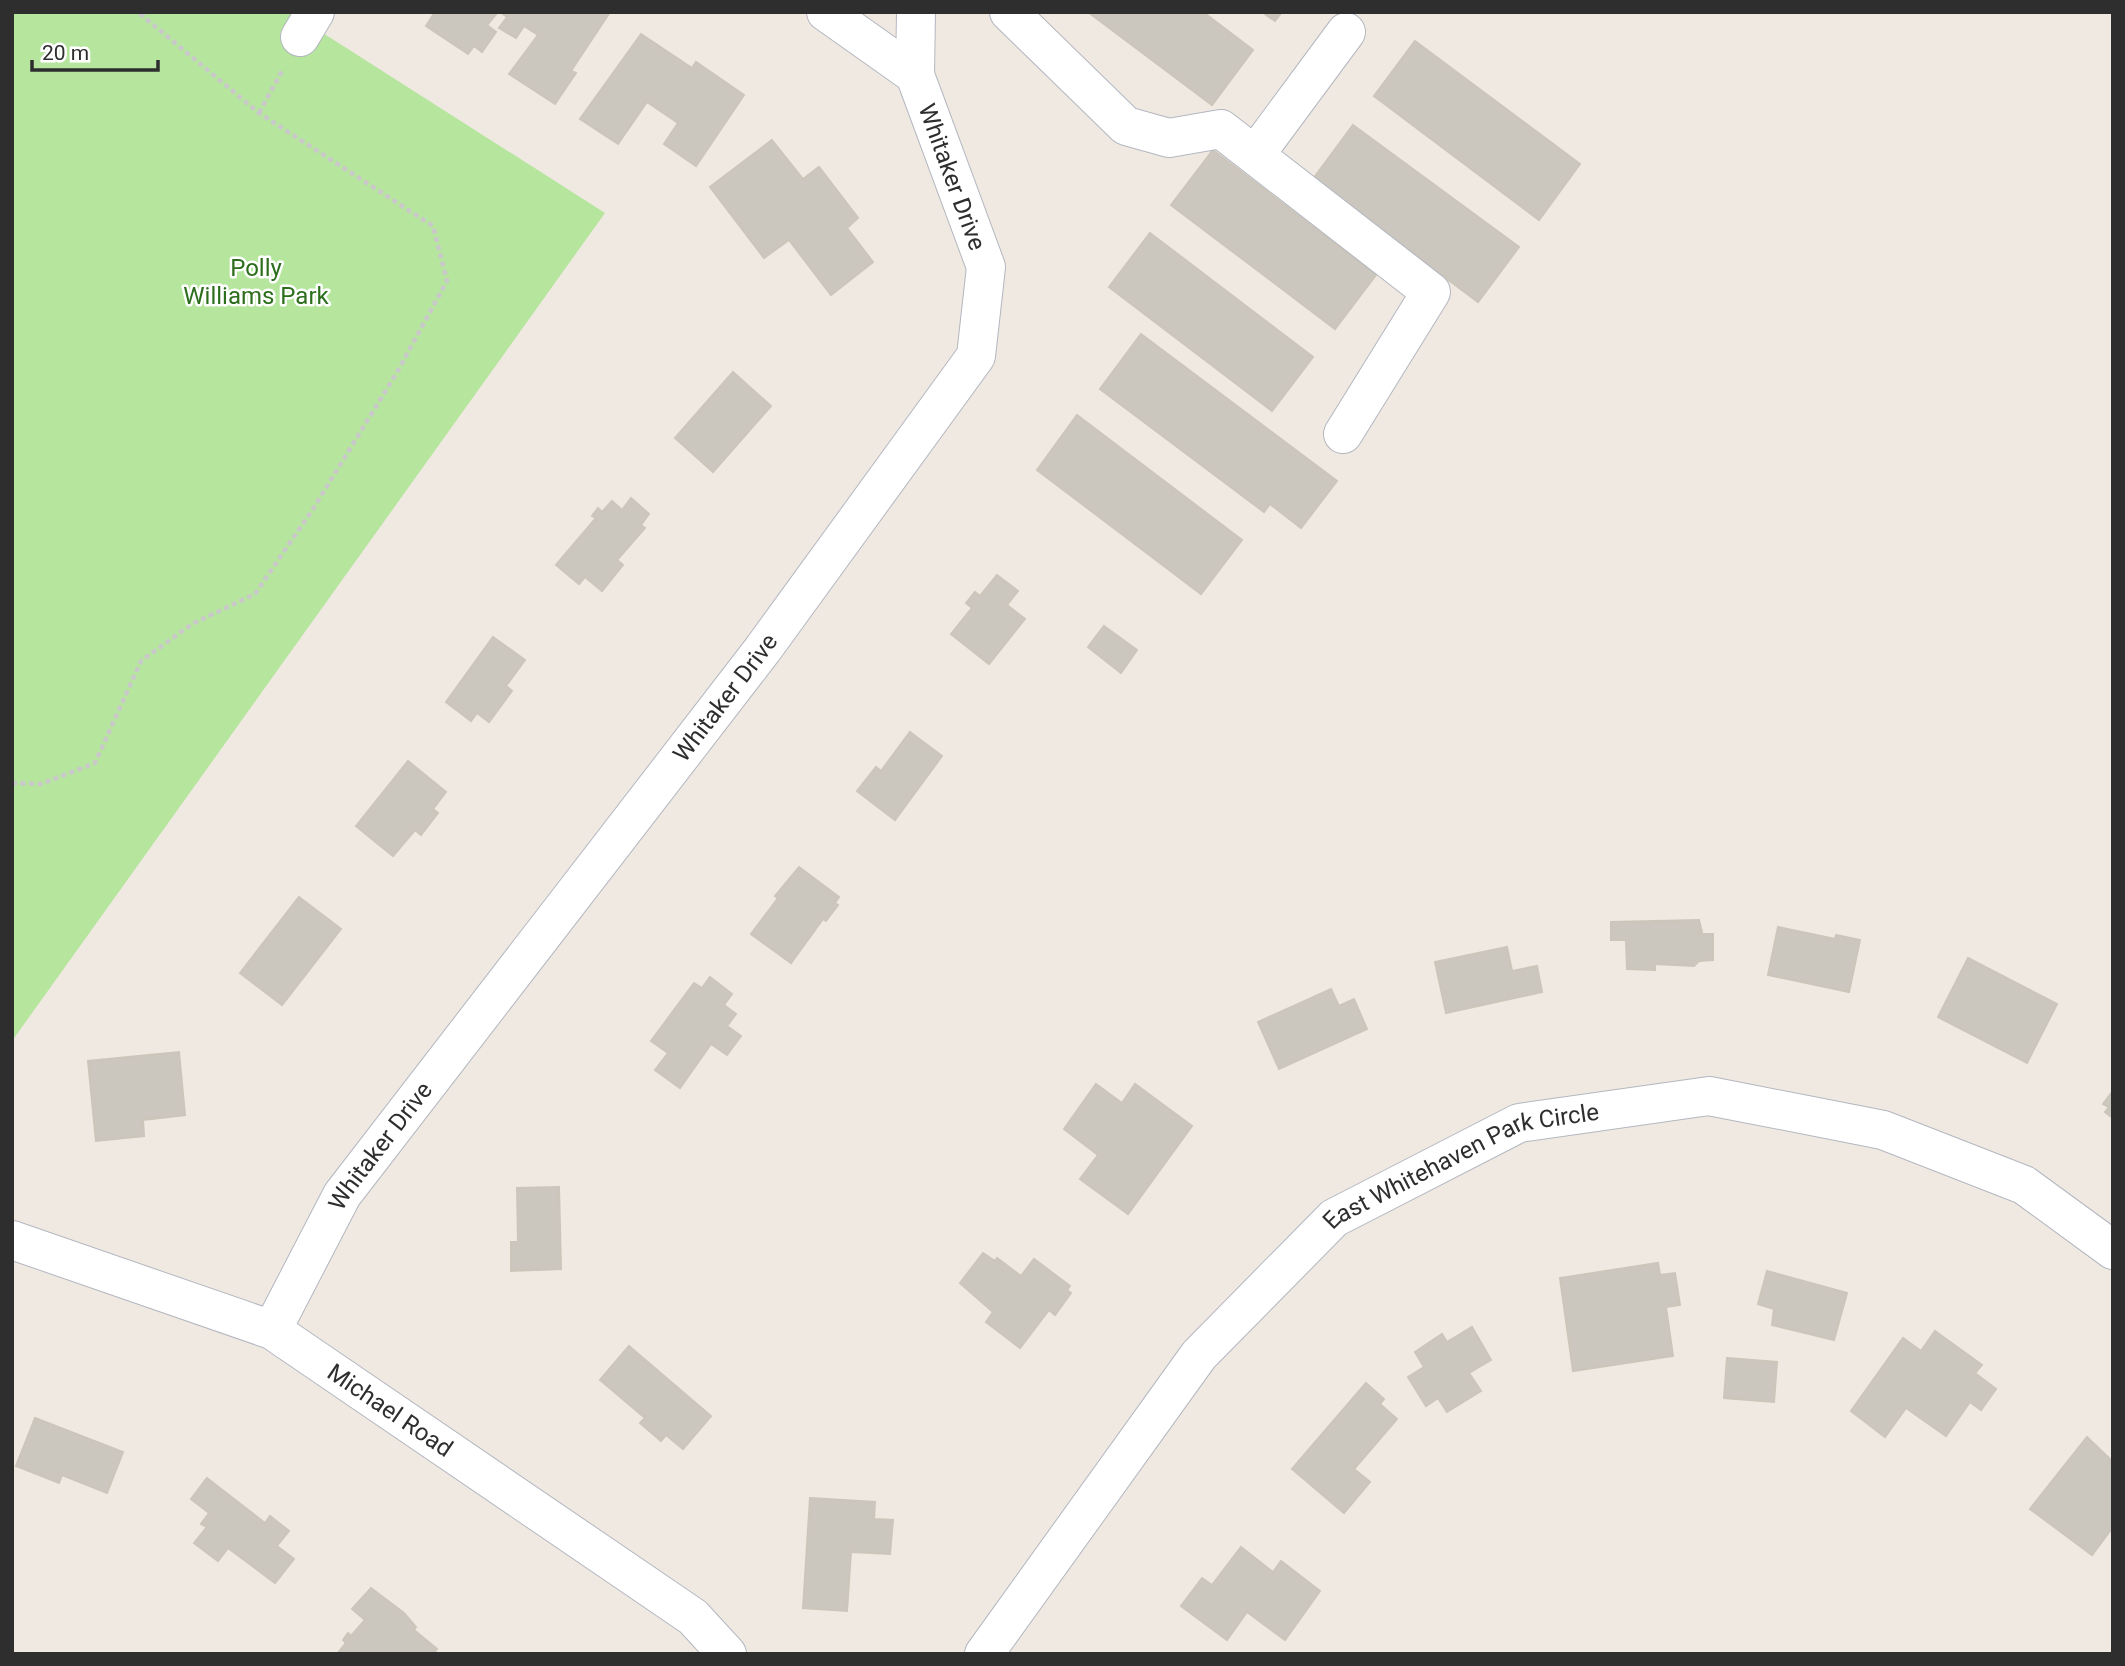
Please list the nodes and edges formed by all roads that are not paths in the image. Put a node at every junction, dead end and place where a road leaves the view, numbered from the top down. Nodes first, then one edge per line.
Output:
1 (826, 12) edge
2 (916, 12) edge
3 (1009, 12) edge
4 (1346, 32) dead end
5 (915, 75) junction
6 (1255, 155) junction
7 (1343, 434) dead end
8 (12, 1240) edge
9 (2113, 1250) edge
10 (272, 1330) junction
11 (727, 1654) edge
12 (984, 1654) edge

1 - 5 street
2 - 5 street, Whitaker Drive
3 - 6 street
4 - 6 street
5 - 10 street, Whitaker Drive
6 - 7 street
8 - 10 street, Michael Road
9 - 12 street, East Whitehaven Park Circle
10 - 11 street, Michael Road

